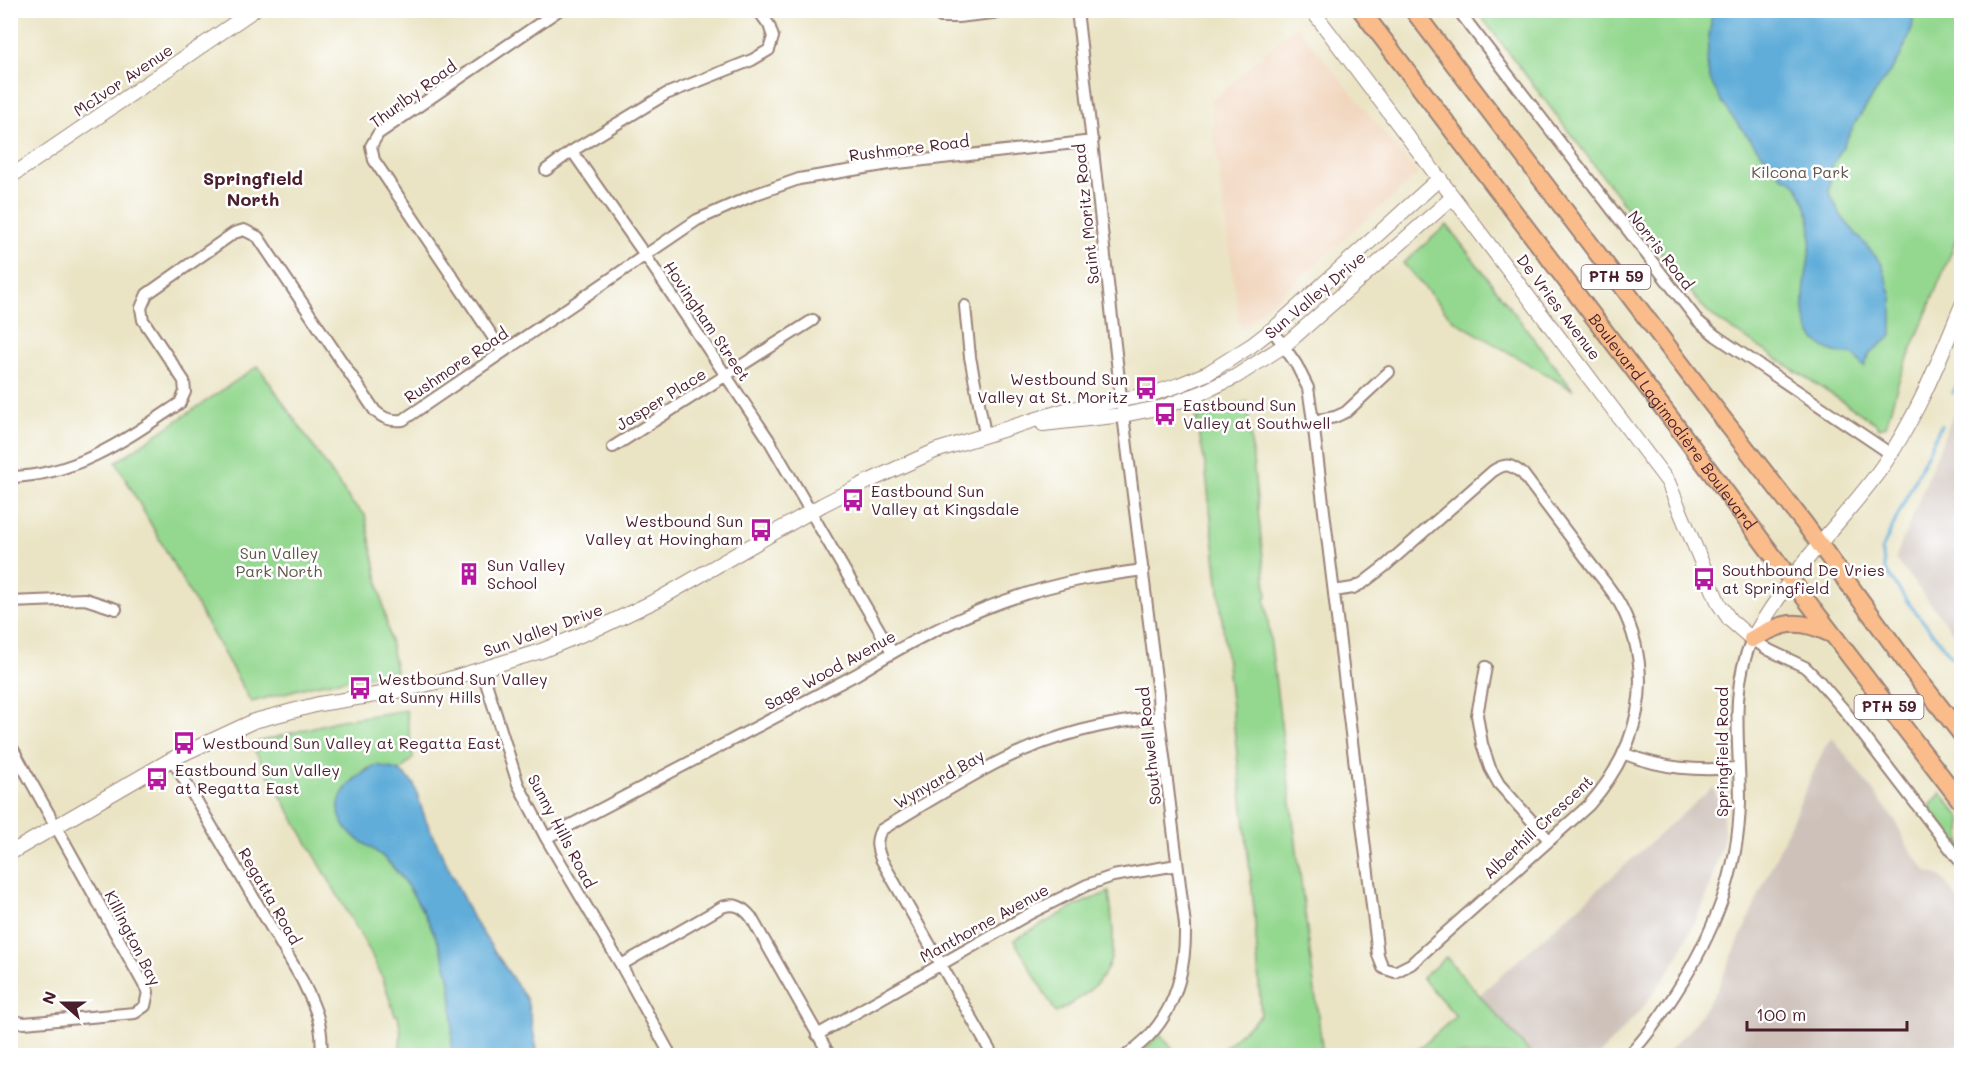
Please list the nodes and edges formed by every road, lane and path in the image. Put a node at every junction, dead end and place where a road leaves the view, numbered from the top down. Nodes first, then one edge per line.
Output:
1 (254, 10) edge
2 (559, 10) edge
3 (759, 10) edge
4 (931, 10) edge
5 (1018, 10) edge
6 (1077, 10) edge
7 (1312, 10) edge
8 (1361, 10) edge
9 (1413, 10) edge
10 (1458, 10) edge
11 (1093, 141) junction
12 (572, 151) junction
13 (546, 170) dead end
14 (10, 177) edge
15 (1440, 178) junction
16 (1454, 197) junction
17 (645, 255) junction
18 (1962, 305) edge
19 (965, 306) dead end
20 (813, 320) dead end
21 (1272, 329) junction
22 (1285, 345) junction
23 (503, 352) junction
24 (1389, 372) dead end
25 (726, 376) junction
26 (1122, 400) junction
27 (1123, 415) junction
28 (1314, 421) junction
29 (1008, 429) junction
30 (985, 434) junction
31 (613, 447) dead end
32 (1891, 454) junction
33 (10, 477) edge
34 (811, 512) junction
35 (1819, 544) junction
36 (1143, 570) junction
37 (1791, 580) junction
38 (1334, 591) junction
39 (10, 602) edge
40 (116, 609) dead end
41 (1833, 635) junction
42 (1752, 639) junction
43 (892, 652) junction
44 (1486, 667) dead end
45 (482, 670) junction
46 (1159, 717) junction
47 (1962, 735) edge
48 (10, 744) edge
49 (1625, 754) junction
50 (172, 759) junction
51 (1738, 768) junction
52 (1962, 803) edge
53 (56, 827) junction
54 (546, 838) junction
55 (1548, 839) junction
56 (10, 853) edge
57 (1962, 864) edge
58 (1177, 865) junction
59 (941, 964) junction
60 (621, 965) junction
61 (10, 1020) edge
62 (818, 1035) junction
63 (321, 1056) edge
64 (671, 1056) edge
65 (830, 1056) edge
66 (993, 1056) edge
67 (1126, 1056) edge
68 (1628, 1056) edge

1 - 14 street, McIvor Avenue
2 - 23 street, Thurlby Road
3 - 12 street
4 - 5 street
6 - 11 street, Saint Moritz Road
7 - 15 street, De Vries Avenue
8 - 37 main road, Boulevard Lagimodière Boulevard / PTH 59
9 - 35 main road, PTH 59
10 - 32 street, Norris Road
11 - 17 street, Rushmore Road
11 - 26 street, Saint Moritz Road
12 - 13 street
12 - 17 street, Hovingham Street
15 - 16 street, De Vries Avenue
15 - 21 street, Sun Valley Drive
16 - 22 street, Sun Valley Drive
16 - 42 street, De Vries Avenue
17 - 23 street, Rushmore Road
17 - 25 street, Hovingham Street
18 - 32 street, Springfield Road
19 - 30 street
20 - 25 street, Jasper Place
21 - 22 street, Alberhill Crescent
21 - 26 street, Sun Valley Drive
22 - 27 street, Sun Valley Drive
22 - 28 street, Alberhill Crescent
23 - 33 street, Rushmore Road
24 - 28 street
25 - 31 street, Jasper Place
25 - 34 street, Hovingham Street
26 - 27 street, Saint Moritz Road
26 - 29 street, Sun Valley Drive
27 - 29 street, Sun Valley Drive
27 - 36 street, Southwell Road
28 - 38 street, Alberhill Crescent
29 - 30 street, Sun Valley Drive
30 - 34 street, Sun Valley Drive
32 - 35 street, Springfield Road
34 - 43 street, Hovingham Street
34 - 45 street, Sun Valley Drive
35 - 37 street, Springfield Road
35 - 47 main road, PTH 59
36 - 43 street, Sage Wood Avenue
36 - 46 street, Southwell Road
37 - 41 main road, Boulevard Lagimodière Boulevard / PTH 59
37 - 42 street, Springfield Road
38 - 49 street, Alberhill Crescent
38 - 55 street, Alberhill Crescent
39 - 40 street
41 - 42 main road
41 - 52 main road, Boulevard Lagimodière Boulevard / PTH 59
42 - 51 street, Springfield Road
42 - 57 street
43 - 54 street, Sage Wood Avenue
44 - 55 street
45 - 50 street, Sun Valley Drive
45 - 54 street, Sunny Hills Road
46 - 58 street, Southwell Road
46 - 59 street, Wynyard Bay
48 - 53 street, Killington Bay
49 - 51 street
49 - 55 street, Alberhill Crescent
50 - 53 street, Sun Valley Drive
50 - 63 street, Regatta Road
51 - 68 street, Springfield Road
53 - 56 street, Sun Valley Drive
53 - 61 street, Killington Bay
54 - 60 street, Sunny Hills Road
58 - 59 street, Manthorne Avenue
58 - 67 street, Southwell Road
59 - 62 street, Manthorne Avenue
59 - 66 street
60 - 62 street
60 - 64 street, Sunny Hills Road
62 - 65 street

